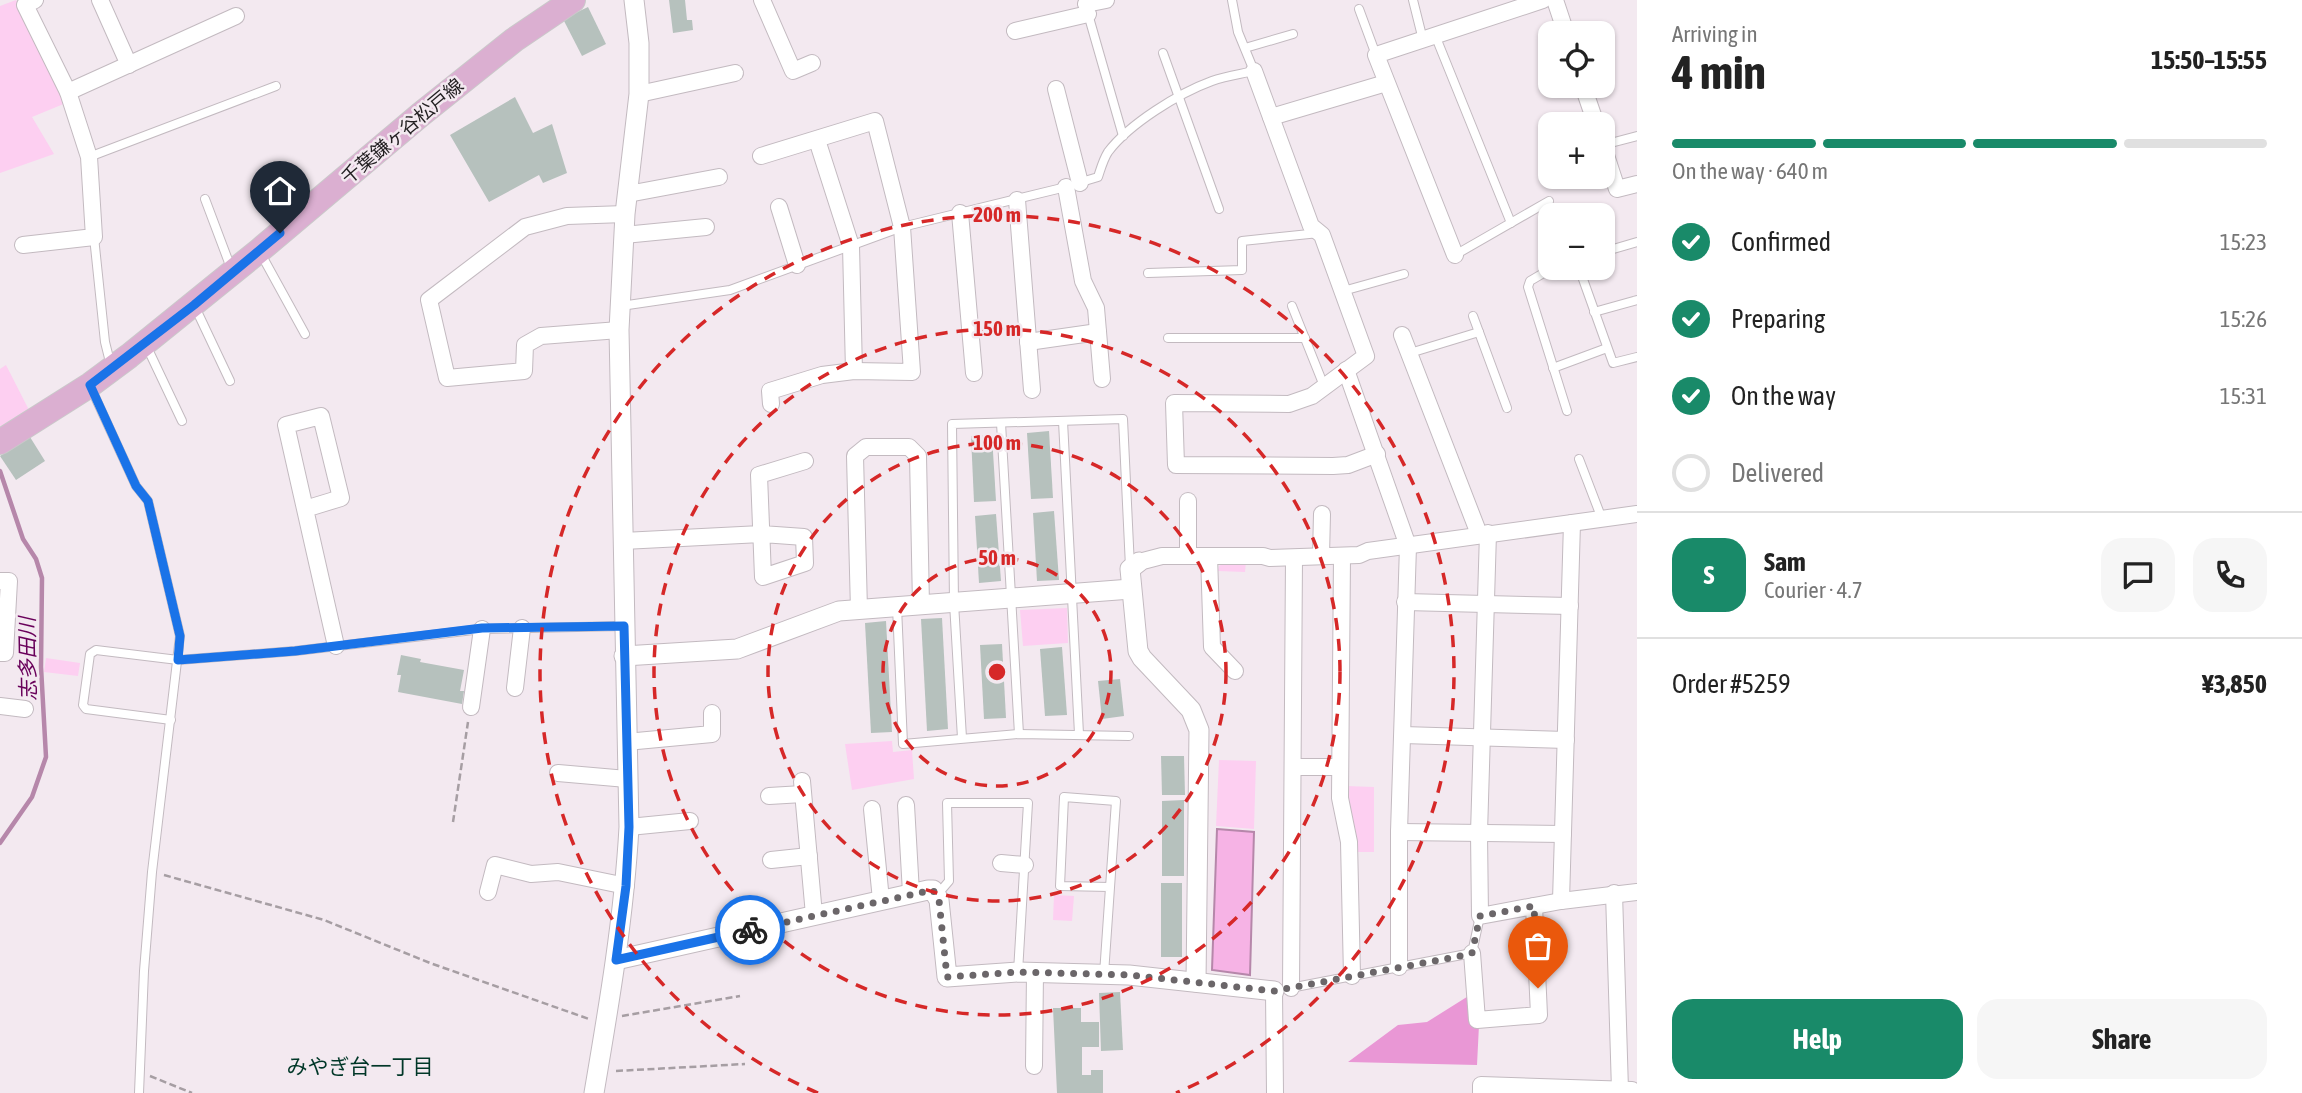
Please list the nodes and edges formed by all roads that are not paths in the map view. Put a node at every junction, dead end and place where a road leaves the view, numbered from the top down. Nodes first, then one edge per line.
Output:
1 (35, 0) edge
2 (100, 0) edge
3 (573, 0) edge
4 (634, 0) edge
5 (762, 0) edge
6 (1106, 0) edge
7 (1232, 0) edge
8 (1413, 0) edge
9 (1543, 0) edge
10 (1555, 0) edge
11 (1087, 6) edge
12 (1359, 9) dead end
13 (236, 16) dead end
14 (1562, 21) edge
15 (1015, 32) dead end
16 (1293, 34) dead end
17 (1429, 38) junction
18 (1245, 48) junction
19 (1163, 53) dead end
20 (1376, 55) junction
21 (812, 63) dead end
22 (129, 65) junction
23 (1254, 71) junction
24 (735, 73) dead end
25 (1386, 83) junction
26 (276, 86) dead end
27 (1056, 89) dead end
28 (68, 92) junction
29 (639, 94) junction
30 (1177, 98) junction
31 (1271, 117) junction
32 (1123, 136) junction
33 (1637, 136) edge
34 (817, 140) junction
35 (1615, 142) edge
36 (761, 156) dead end
37 (89, 157) junction
38 (719, 177) dead end
39 (1615, 183) edge
40 (1637, 184) edge
41 (1073, 185) junction
42 (628, 194) junction
43 (205, 199) dead end
44 (1017, 200) junction
45 (1549, 201) dead end
46 (779, 207) dead end
47 (1219, 209) dead end
48 (960, 212) junction
49 (625, 214) junction
50 (1511, 223) junction
51 (706, 227) dead end
52 (902, 227) junction
53 (1319, 233) junction
54 (624, 235) junction
55 (94, 237) junction
56 (1637, 242) edge
57 (23, 245) dead end
58 (851, 246) junction
59 (1615, 248) edge
60 (260, 250) junction
61 (1455, 255) joint
62 (797, 265) junction
63 (233, 272) junction
64 (1148, 274) dead end
65 (1404, 274) dead end
66 (1538, 276) edge
67 (1583, 280) edge
68 (1343, 291) junction
69 (1637, 300) edge
70 (194, 305) junction
71 (621, 306) junction
72 (1292, 306) dead end
73 (1594, 312) junction
74 (1473, 316) dead end
75 (619, 330) junction
76 (1098, 332) junction
77 (1479, 332) junction
78 (304, 334) dead end
79 (1402, 335) dead end
80 (1168, 338) dead end
81 (1305, 338) junction
82 (1028, 342) junction
83 (145, 343) junction
84 (1607, 348) junction
85 (1410, 353) junction
86 (1637, 357) edge
87 (1553, 368) junction
88 (112, 369) junction
89 (1346, 370) junction
90 (854, 371) junction
91 (974, 373) dead end
92 (1102, 379) dead end
93 (230, 380) dead end
94 (90, 385) junction
95 (1324, 386) junction
96 (1032, 390) dead end
97 (771, 404) dead end
98 (1507, 408) dead end
99 (1567, 411) dead end
100 (182, 421) dead end
101 (1063, 421) junction
102 (1001, 423) junction
103 (0, 442) edge
104 (1377, 454) junction
105 (1580, 459) dead end
106 (805, 461) dead end
107 (1188, 501) dead end
108 (305, 509) junction
109 (1322, 514) dead end
110 (1637, 514) edge
111 (1602, 519) junction
112 (1572, 523) junction
113 (1484, 534) junction
114 (623, 541) junction
115 (1408, 545) junction
116 (1188, 556) junction
117 (1209, 556) junction
118 (1321, 556) junction
119 (1342, 556) junction
120 (1294, 558) junction
121 (1135, 566) junction
122 (0, 581) edge
123 (1131, 589) junction
124 (1073, 594) junction
125 (1011, 598) junction
126 (1405, 602) junction
127 (1486, 602) junction
128 (954, 603) junction
129 (921, 605) junction
130 (1570, 606) junction
131 (897, 607) junction
132 (859, 610) junction
133 (624, 626) junction
134 (482, 628) junction
135 (522, 628) junction
136 (336, 646) junction
137 (0, 653) edge
138 (624, 656) junction
139 (178, 660) junction
140 (1235, 671) dead end
141 (515, 688) dead end
142 (0, 706) edge
143 (471, 707) road end
144 (25, 709) dead end
145 (712, 713) dead end
146 (171, 720) junction
147 (1019, 734) junction
148 (1079, 734) junction
149 (1403, 735) junction
150 (1129, 736) dead end
151 (1482, 737) junction
152 (961, 738) junction
153 (1566, 740) junction
154 (626, 742) junction
155 (1293, 767) junction
156 (1340, 767) junction
157 (558, 773) dead end
158 (627, 779) junction
159 (769, 796) dead end
160 (906, 805) dead end
161 (872, 809) dead end
162 (690, 821) dead end
163 (629, 827) junction
164 (1399, 832) junction
165 (1479, 834) junction
166 (1563, 834) junction
167 (809, 856) junction
168 (771, 860) dead end
169 (1001, 863) dead end
170 (1024, 865) junction
171 (626, 886) junction
172 (1110, 887) junction
173 (488, 892) dead end
174 (1637, 892) edge
175 (911, 893) junction
176 (1614, 893) junction
177 (937, 895) junction
178 (881, 900) junction
179 (1561, 901) junction
180 (1534, 906) junction
181 (814, 915) junction
182 (1480, 916) junction
183 (1472, 953) junction
184 (616, 960) junction
185 (1399, 967) junction
186 (1027, 972) junction
187 (1104, 974) junction
188 (1352, 976) junction
189 (1196, 982) junction
190 (1282, 989) junction
191 (1034, 1066) dead end
192 (1626, 1092) edge
193 (139, 1093) edge
194 (594, 1093) edge
195 (1275, 1093) edge
196 (1481, 1093) edge

1 - 28 street
2 - 22 street
3 - 60 main road, 千葉鎌ヶ谷松戸線
4 - 29 street
5 - 21 street
6 - 11 street
7 - 18 lane
8 - 17 lane
9 - 17 street
10 - 14 street
11 - 15 street
11 - 32 lane
12 - 20 lane
13 - 22 street
16 - 18 lane
17 - 20 street
17 - 50 lane
18 - 23 lane
19 - 30 lane
20 - 25 street
22 - 28 street
23 - 30 lane
23 - 31 street
24 - 29 street
25 - 31 street
25 - 61 street
26 - 37 lane
27 - 41 street
28 - 37 street
29 - 42 street
30 - 32 lane
30 - 47 lane
31 - 53 street
32 - 41 lane
33 - 35 lane
34 - 36 street
34 - 52 street
34 - 58 street
37 - 55 street
38 - 42 street
39 - 40 street
41 - 44 lane
41 - 76 street
42 - 49 street
43 - 63 lane
44 - 48 lane
44 - 82 street
45 - 50 lane
46 - 62 street
48 - 52 lane
48 - 91 street
49 - 54 street
49 - 75 street
50 - 61 lane
51 - 54 street
52 - 58 lane
52 - 90 street
53 - 64 lane
53 - 68 street
54 - 71 street
55 - 57 street
55 - 88 lane
56 - 59 lane
58 - 62 lane
58 - 90 street
60 - 63 main road, 千葉鎌ヶ谷松戸線
60 - 78 lane
62 - 71 lane
63 - 70 main road, 千葉鎌ヶ谷松戸線
65 - 68 lane
66 - 87 lane
67 - 73 lane
68 - 89 street
69 - 73 lane
70 - 83 main road, 千葉鎌ヶ谷松戸線
70 - 93 lane
71 - 75 street
72 - 81 lane
73 - 84 lane
74 - 77 lane
75 - 114 street
76 - 82 street
76 - 92 street
77 - 85 lane
77 - 98 lane
79 - 85 street
80 - 81 lane
81 - 95 lane
82 - 96 street
83 - 88 main road, 千葉鎌ヶ谷松戸線
83 - 100 lane
84 - 86 lane
84 - 87 lane
85 - 113 street
87 - 99 lane
88 - 94 main road, 千葉鎌ヶ谷松戸線
89 - 95 street
89 - 104 street
90 - 97 street
94 - 103 main road, 千葉鎌ヶ谷松戸線
94 - 139 lane
95 - 104 street
101 - 102 lane
101 - 121 lane
101 - 124 lane
102 - 125 lane
102 - 128 lane
104 - 115 street
105 - 111 lane
106 - 114 street
107 - 116 street
108 - 108 street
108 - 136 street
109 - 118 street
110 - 111 street
111 - 112 street
112 - 113 street
112 - 130 street
113 - 115 street
113 - 127 street
114 - 133 street
115 - 119 street
115 - 126 street
116 - 117 street
116 - 121 street
117 - 120 street
117 - 140 street
118 - 119 street
118 - 120 street
119 - 156 street
120 - 155 street
121 - 123 street
122 - 137 street
123 - 124 street
123 - 189 street
124 - 125 street
124 - 148 lane
125 - 128 street
125 - 147 lane
126 - 127 street
126 - 149 street
127 - 130 street
127 - 151 street
128 - 129 street
128 - 152 lane
129 - 131 street
129 - 132 street
130 - 153 street
131 - 132 street
131 - 152 lane
132 - 138 street
133 - 135 lane
133 - 138 street
134 - 135 lane
134 - 136 lane
134 - 143 street
135 - 141 street
136 - 139 lane
138 - 154 street
139 - 146 lane
139 - 146 lane
142 - 144 street
145 - 154 street
146 - 193 lane
147 - 148 lane
147 - 152 lane
148 - 150 lane
149 - 151 street
149 - 164 street
151 - 153 street
151 - 165 street
153 - 166 street
154 - 158 street
155 - 156 street
155 - 190 street
156 - 188 street
157 - 158 street
158 - 163 street
159 - 167 street
160 - 175 street
161 - 178 street
162 - 163 street
163 - 171 street
164 - 165 street
164 - 185 street
165 - 166 street
165 - 182 street
166 - 179 street
167 - 168 street
167 - 181 street
169 - 170 street
170 - 177 lane
170 - 186 lane
171 - 173 street
171 - 184 street
172 - 172 lane
172 - 187 lane
174 - 176 street
175 - 177 street
175 - 178 street
176 - 179 street
176 - 192 street
177 - 186 street
178 - 181 street
179 - 180 street
180 - 182 street
180 - 183 street
181 - 184 street
182 - 183 lane
183 - 185 lane
184 - 194 street
185 - 188 lane
186 - 187 street
186 - 191 street
187 - 189 street
188 - 190 lane
189 - 190 street
190 - 195 street
192 - 196 street

